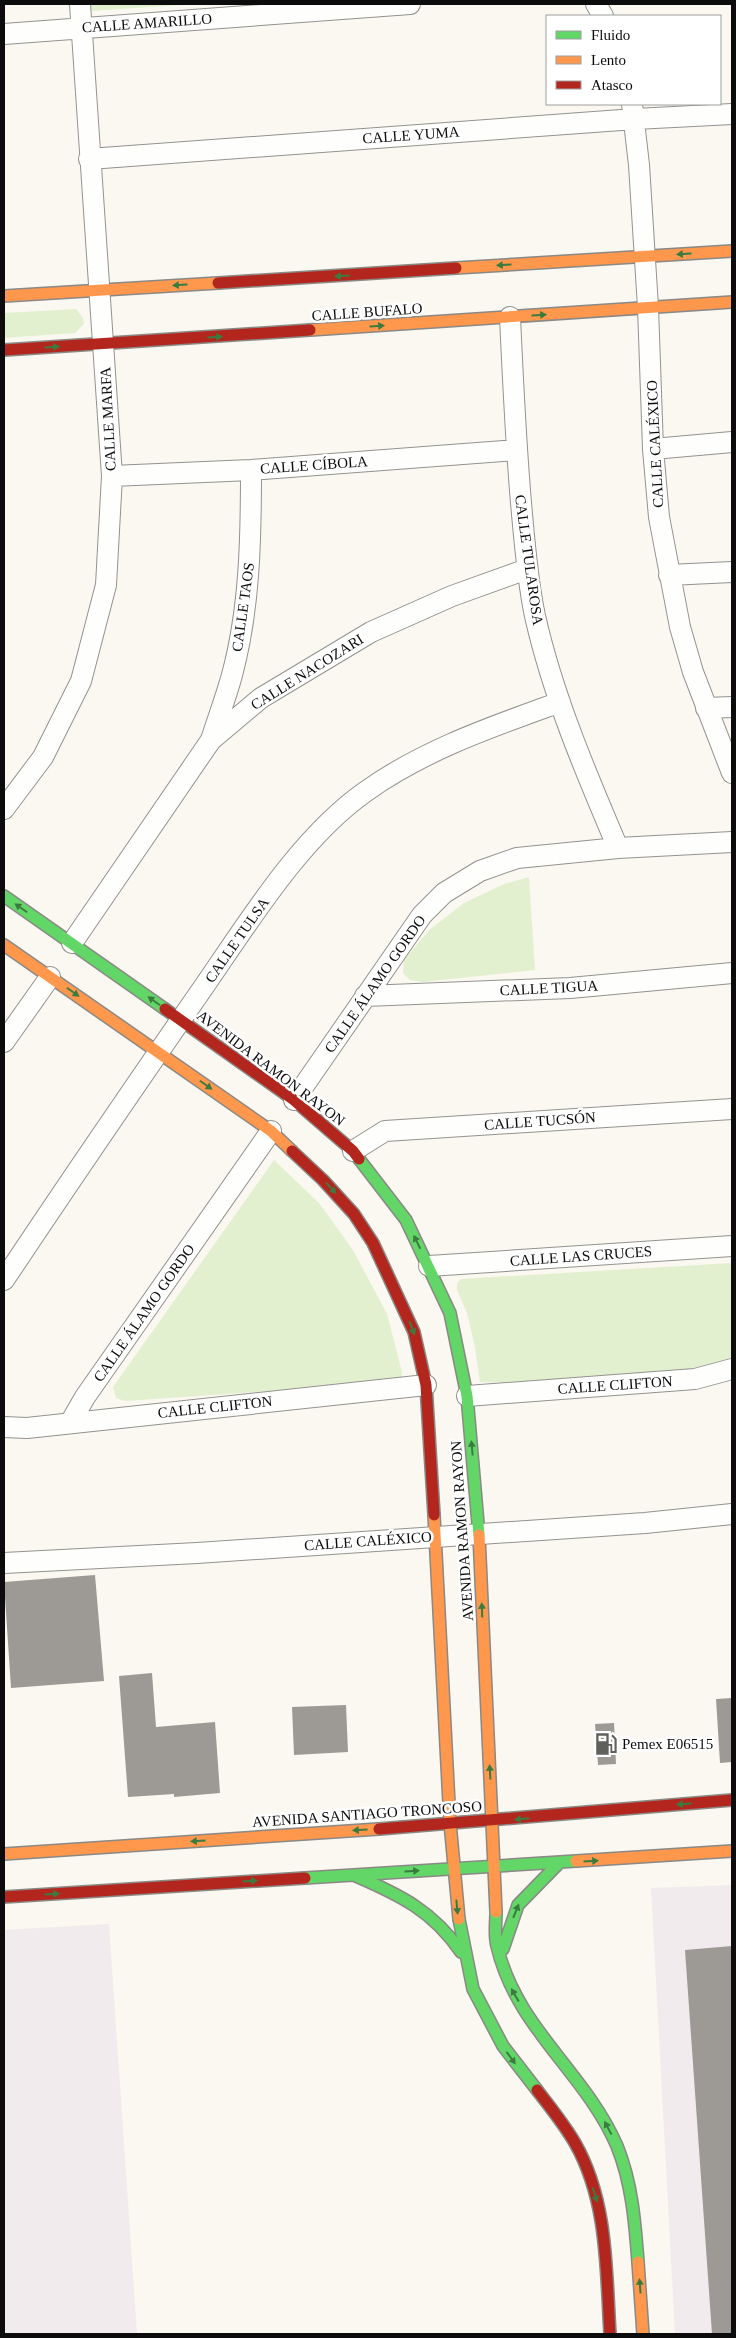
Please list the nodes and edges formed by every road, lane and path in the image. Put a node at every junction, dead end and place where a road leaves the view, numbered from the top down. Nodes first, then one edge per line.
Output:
1 (80, 4) edge
2 (410, 4) edge
3 (596, 4) edge
4 (602, 15) edge
5 (81, 28) junction
6 (4, 34) edge
7 (633, 111) edge
8 (732, 114) edge
9 (89, 159) junction
10 (732, 251) edge
11 (645, 256) junction
12 (99, 290) junction
13 (4, 296) edge
14 (732, 302) edge
15 (648, 307) junction
16 (510, 317) junction
17 (103, 345) junction
18 (4, 350) edge
19 (732, 442) edge
20 (654, 449) junction
21 (516, 450) junction
22 (251, 470) junction
23 (112, 476) junction
24 (527, 568) junction
25 (732, 572) edge
26 (669, 575) junction
27 (560, 702) junction
28 (732, 707) edge
29 (706, 708) junction
30 (211, 740) junction
31 (732, 773) edge
32 (4, 809) edge
33 (732, 842) edge
34 (618, 848) junction
35 (4, 896) edge
36 (72, 944) junction
37 (4, 945) edge
38 (732, 973) edge
39 (50, 977) junction
40 (365, 996) junction
41 (180, 1020) junction
42 (4, 1042) edge
43 (158, 1051) junction
44 (294, 1100) junction
45 (732, 1109) edge
46 (271, 1131) junction
47 (353, 1151) junction
48 (732, 1246) edge
49 (429, 1266) junction
50 (4, 1280) edge
51 (732, 1369) edge
52 (426, 1385) junction
53 (467, 1396) junction
54 (70, 1423) junction
55 (4, 1427) edge
56 (732, 1514) edge
57 (479, 1533) junction
58 (436, 1536) junction
59 (4, 1563) edge
60 (732, 1800) edge
61 (492, 1821) junction
62 (450, 1823) junction
63 (732, 1851) edge
64 (4, 1854) edge
65 (559, 1863) junction
66 (495, 1865) junction
67 (454, 1869) junction
68 (353, 1875) junction
69 (4, 1897) edge
70 (500, 1958) junction
71 (466, 1959) junction
72 (610, 2334) edge
73 (643, 2334) edge

1 - 5 street, CALLE MARFA
2 - 5 street, CALLE AMARILLO
3 - 4 street
5 - 6 street, CALLE AMARILLO
5 - 9 street, CALLE MARFA
7 - 8 street, CALLE YUMA
7 - 9 street, CALLE YUMA
7 - 11 street, CALLE CALÉXICO
9 - 12 street, CALLE MARFA
10 -> 11 main road
11 -> 12 main road
11 - 15 street, CALLE CALÉXICO
12 - 13 main road
12 - 17 street, CALLE MARFA
14 - 15 main road, CALLE BUFALO
16 -> 15 main road, CALLE BUFALO
15 - 20 street, CALLE CALÉXICO
17 -> 16 main road, CALLE BUFALO
16 - 21 street, CALLE TULAROSA
18 -> 17 main road, CALLE BUFALO
17 - 23 street, CALLE MARFA
19 - 20 street
20 - 26 street, CALLE CALÉXICO
21 - 22 street, CALLE CÍBOLA
21 - 24 street, CALLE TULAROSA
22 - 23 street, CALLE CÍBOLA
22 - 30 street, CALLE TAOS
23 - 32 street, CALLE MARFA
24 - 27 street, CALLE TULAROSA
24 - 30 street, CALLE NACOZARI
25 - 26 street
26 - 29 street, CALLE CALÉXICO
27 - 34 street, CALLE TULAROSA
27 - 41 street, CALLE TULSA
28 - 29 street
29 - 31 street, CALLE CALÉXICO
30 - 36 street, CALLE NACOZARI
33 - 34 street, CALLE ÁLAMO GORDO
34 - 40 street, CALLE ÁLAMO GORDO
36 -> 35 main road, AVENIDA RAMON RAYON
41 -> 36 main road, AVENIDA RAMON RAYON
37 - 39 main road, AVENIDA RAMON RAYON
38 - 40 street, CALLE TIGUA
39 - 42 street
39 -> 43 main road, AVENIDA RAMON RAYON
40 - 44 street, CALLE ÁLAMO GORDO
41 - 43 street, CALLE TULSA
41 - 44 main road, AVENIDA RAMON RAYON
43 -> 46 main road, AVENIDA RAMON RAYON
43 - 50 street, CALLE TULSA
44 - 47 main road, AVENIDA RAMON RAYON
45 - 47 street, CALLE TUCSÓN
46 -> 52 main road, AVENIDA RAMON RAYON
46 - 54 street, CALLE ÁLAMO GORDO
49 -> 47 main road, AVENIDA RAMON RAYON
48 - 49 street, CALLE LAS CRUCES
49 - 53 main road, AVENIDA RAMON RAYON
51 - 53 street, CALLE CLIFTON
52 - 54 street, CALLE CLIFTON
52 - 58 main road, AVENIDA RAMON RAYON
57 -> 53 main road, AVENIDA RAMON RAYON
54 - 55 street, CALLE CLIFTON
56 - 57 street, CALLE CALÉXICO
57 - 58 street, CALLE CALÉXICO
61 -> 57 main road, AVENIDA RAMON RAYON
58 - 59 street, CALLE CALÉXICO
58 - 62 main road, AVENIDA RAMON RAYON
60 -> 61 main road, AVENIDA SANTIAGO TRONCOSO
61 - 62 main road, AVENIDA SANTIAGO TRONCOSO
61 - 66 main road, AVENIDA RAMON RAYON
62 -> 64 main road, AVENIDA SANTIAGO TRONCOSO
62 - 67 main road, AVENIDA RAMON RAYON
65 -> 63 main road
65 - 66 main road
70 -> 65 main road
66 - 67 main road
66 - 70 main road, AVENIDA RAMON RAYON
68 -> 67 main road
67 -> 71 main road, AVENIDA RAMON RAYON
69 -> 68 main road
68 - 71 main road
73 -> 70 main road, AVENIDA RAMON RAYON
71 -> 72 main road, AVENIDA RAMON RAYON

